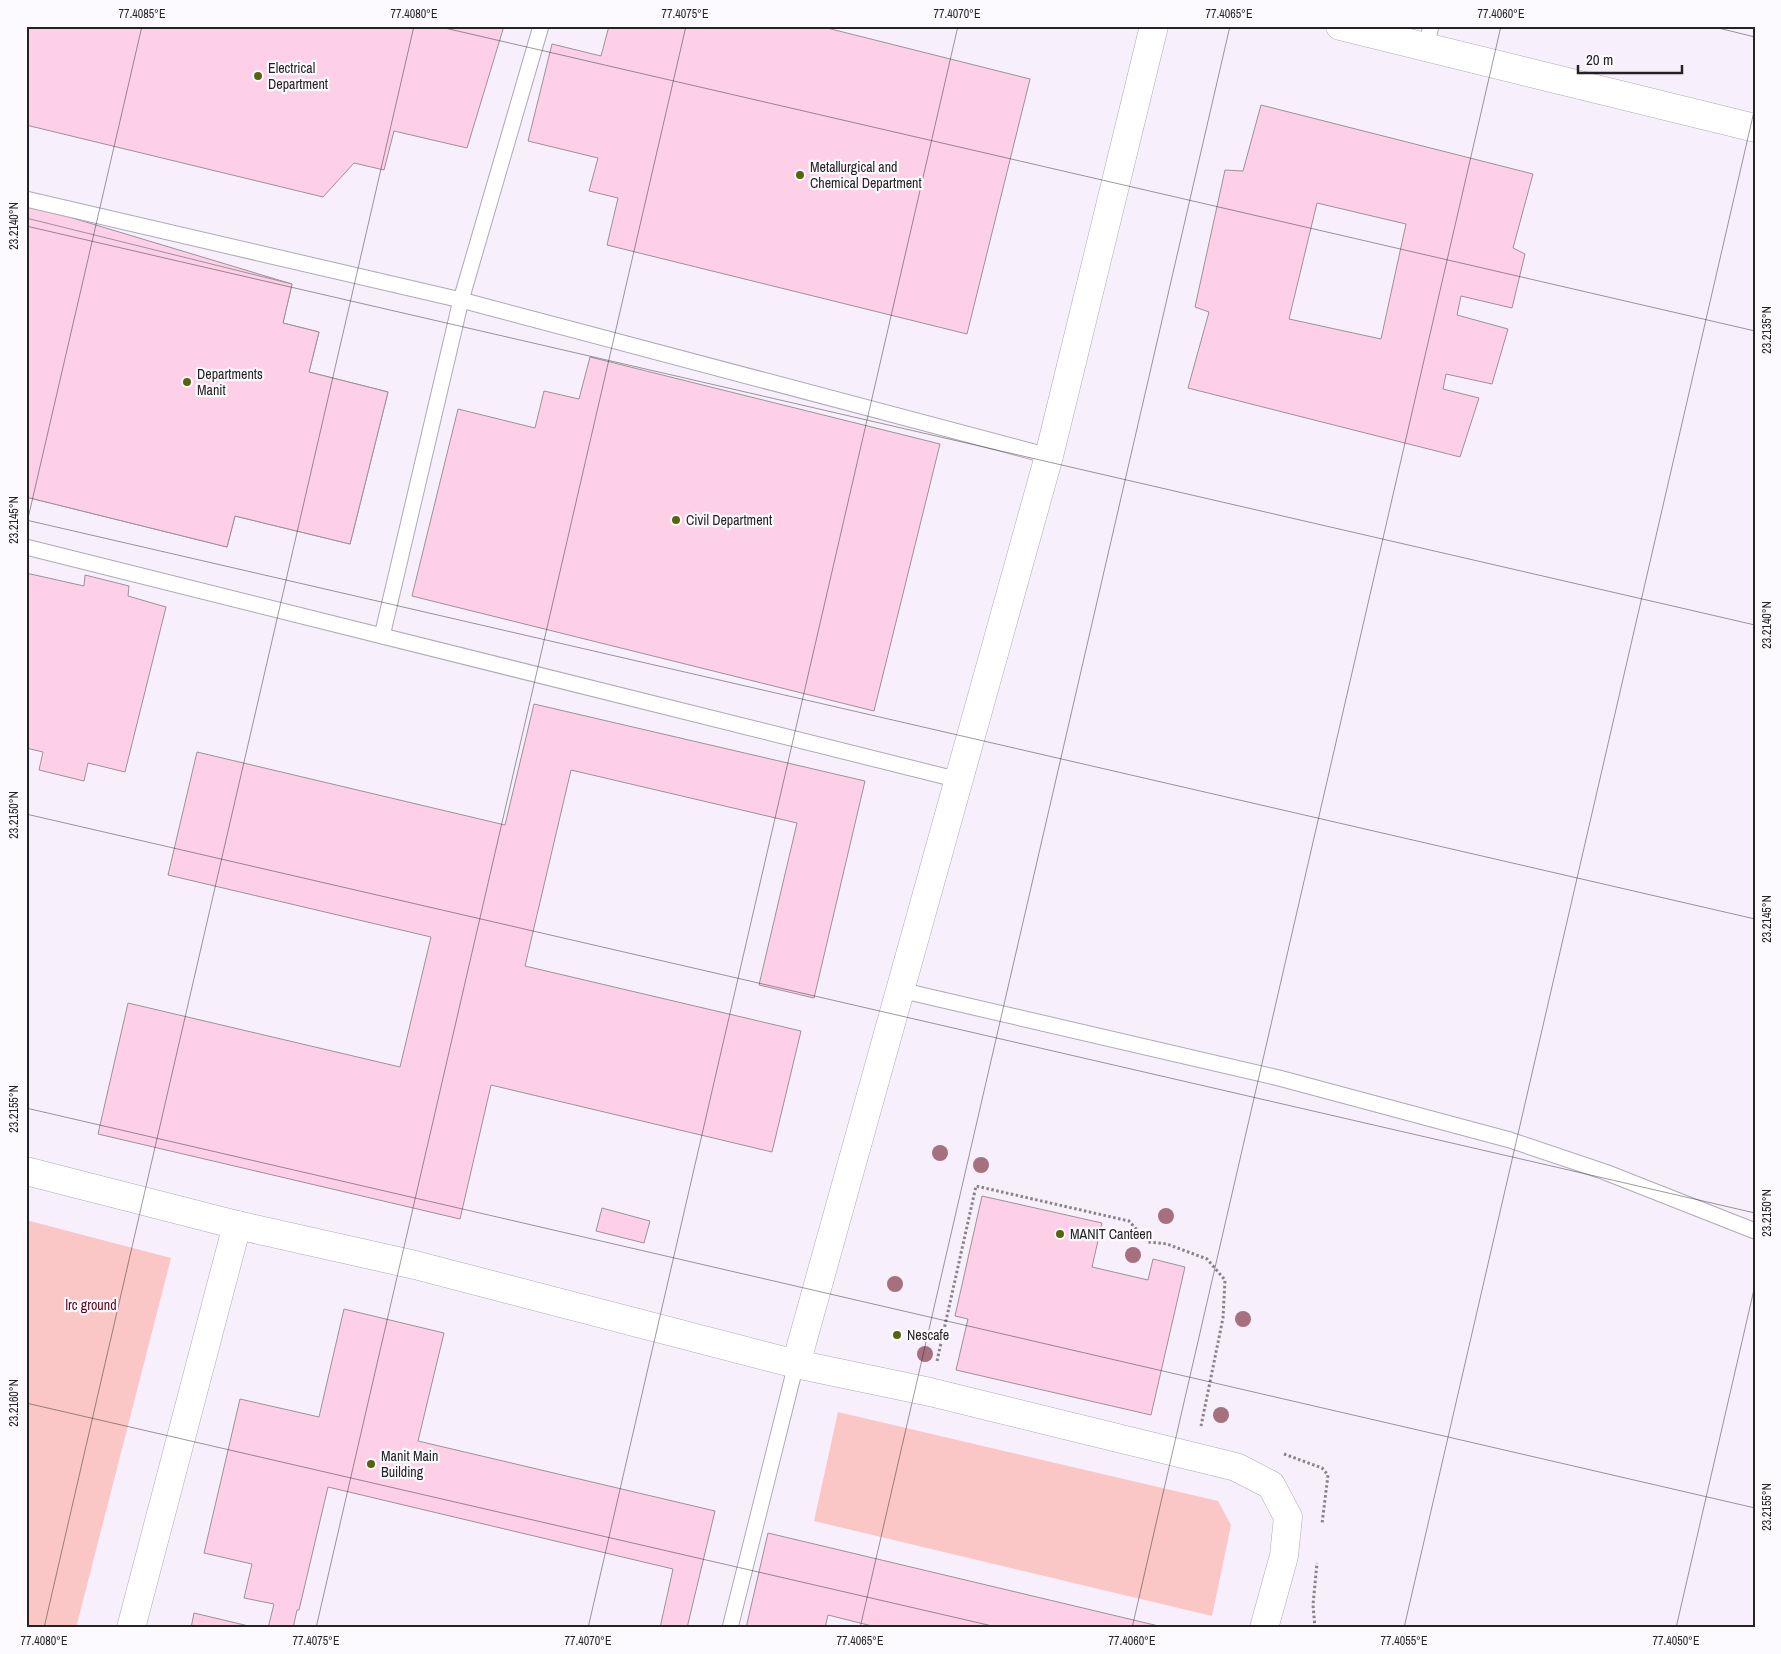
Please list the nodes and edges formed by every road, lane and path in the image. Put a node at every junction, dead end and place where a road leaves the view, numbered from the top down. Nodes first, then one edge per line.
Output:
1 (541, 26) edge
2 (1154, 26) edge
3 (1340, 26) edge
4 (1428, 37) edge
5 (1755, 128) edge
6 (26, 199) edge
7 (461, 300) junction
8 (1049, 456) junction
9 (26, 547) edge
10 (382, 636) junction
11 (959, 780) junction
12 (900, 990) junction
13 (26, 1171) edge
14 (237, 1225) junction
15 (1755, 1231) edge
16 (796, 1364) junction
17 (930, 1392) junction
18 (1194, 1457) junction
19 (131, 1628) edge
20 (730, 1628) edge
21 (1264, 1628) edge

1 - 7 lane
2 - 8 street
3 - 4 street
4 - 5 street
6 - 7 lane
7 - 8 lane
7 - 10 lane
8 - 11 street
9 - 10 lane
10 - 11 lane
11 - 12 street
12 - 15 lane
12 - 16 street
13 - 14 street
14 - 16 street
14 - 19 street
16 - 17 street
16 - 20 lane
17 - 18 street
17 - 18 path
18 - 21 street

